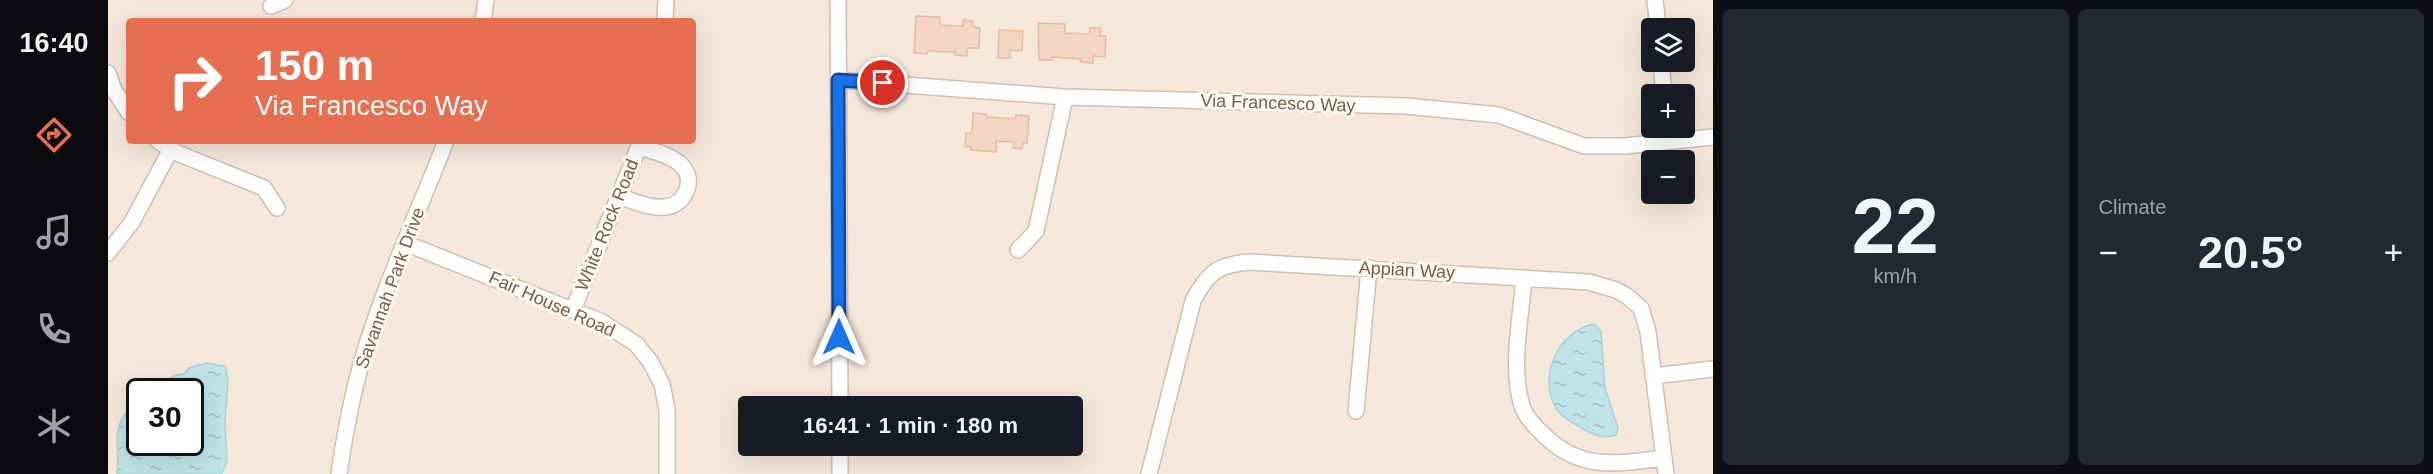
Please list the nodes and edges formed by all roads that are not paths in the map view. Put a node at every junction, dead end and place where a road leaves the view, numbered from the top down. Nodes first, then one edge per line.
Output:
1 (285, 0) edge
2 (486, 0) edge
3 (666, 0) edge
4 (838, 0) edge
5 (1655, 0) edge
6 (271, 6) dead end
7 (483, 18) edge
8 (664, 18) edge
9 (1657, 18) edge
10 (108, 73) edge
11 (838, 80) junction
12 (1065, 97) junction
13 (126, 108) edge
14 (1695, 136) edge
15 (1713, 137) edge
16 (1653, 138) edge
17 (445, 144) edge
18 (640, 144) edge
19 (165, 145) edge
20 (619, 196) junction
21 (277, 208) dead end
22 (405, 243) junction
23 (1018, 250) dead end
24 (108, 253) edge
25 (1369, 268) junction
26 (1524, 278) junction
27 (573, 310) junction
28 (1713, 369) edge
29 (1654, 376) junction
30 (840, 396) edge
31 (1356, 411) dead end
32 (840, 456) edge
33 (1663, 458) junction
34 (339, 474) edge
35 (667, 474) edge
36 (840, 474) edge
37 (1149, 474) edge
38 (1666, 474) edge

1 - 6 street
2 - 7 street
3 - 8 street
4 - 11 street
5 - 9 street
10 - 13 street
11 - 12 street, Via Francesco Way
11 - 30 street
12 - 16 street, Via Francesco Way
12 - 23 street
14 - 15 street, Via Francesco Way
17 - 22 street, Savannah Park Drive
18 - 20 street, White Rock Road
18 - 20 street
19 - 21 street
19 - 24 street
20 - 27 street, White Rock Road
22 - 27 street, Fair House Road
22 - 34 street, Savannah Park Drive
25 - 26 street, Appian Way
25 - 31 street
25 - 37 street, Appian Way
26 - 29 street, Appian Way
26 - 33 street
27 - 35 street, Fair House Road
28 - 29 street
29 - 33 street, Appian Way
32 - 36 street
33 - 38 street, Appian Way

